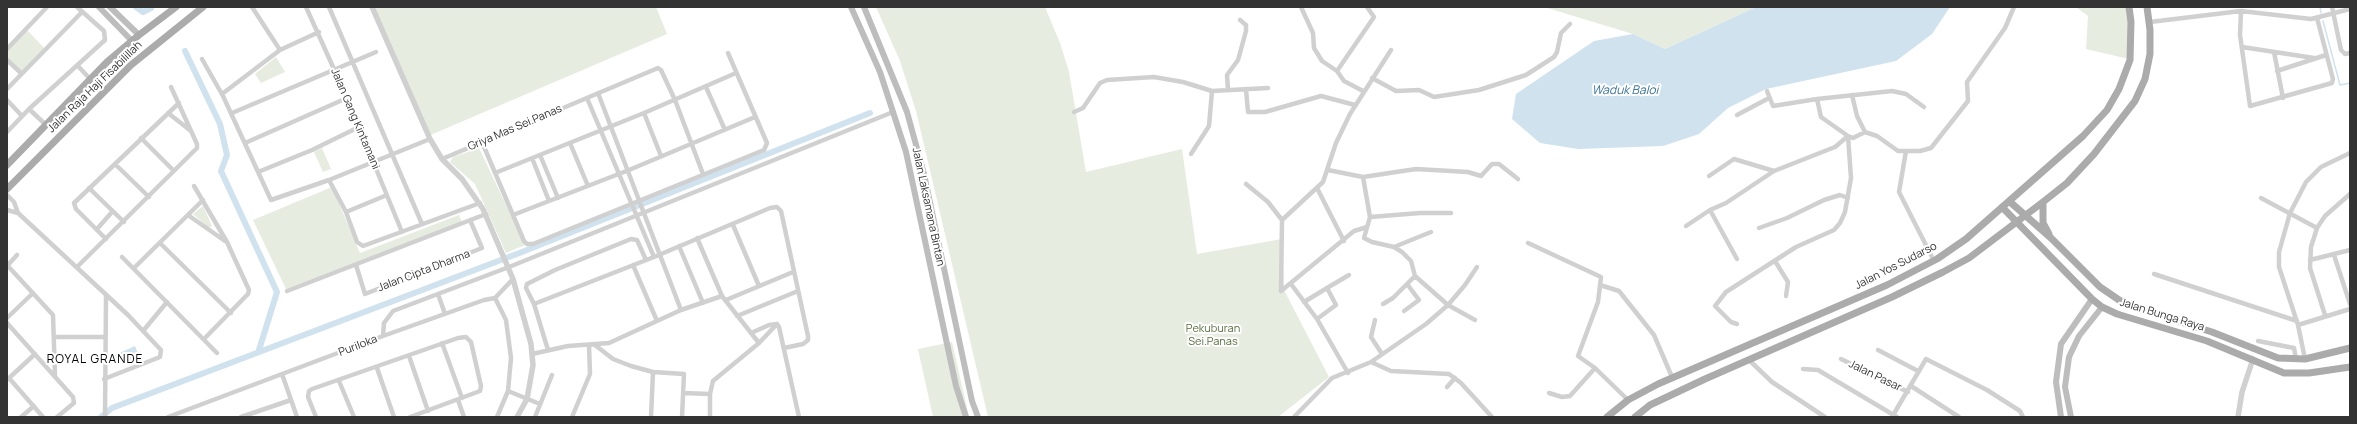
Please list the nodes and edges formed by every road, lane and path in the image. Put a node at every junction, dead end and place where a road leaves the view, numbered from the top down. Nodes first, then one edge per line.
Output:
1 (47, 7) edge
2 (77, 7) edge
3 (99, 7) edge
4 (110, 7) edge
5 (176, 7) edge
6 (203, 7) edge
7 (252, 7) edge
8 (306, 7) edge
9 (329, 7) edge
10 (372, 7) edge
11 (851, 7) edge
12 (864, 7) edge
13 (1301, 7) edge
14 (1367, 7) edge
15 (2014, 7) edge
16 (2129, 7) edge
17 (2146, 7) edge
18 (2332, 7) edge
19 (2350, 9) edge
20 (2241, 11) junction
21 (82, 12) junction
22 (117, 13) junction
23 (2333, 13) junction
24 (111, 18) junction
25 (2317, 18) junction
26 (1240, 20) dead end
27 (2150, 22) junction
28 (1570, 24) dead end
29 (319, 32) junction
30 (138, 35) junction
31 (132, 41) junction
32 (2242, 47) junction
33 (7, 49) edge
34 (280, 50) junction
35 (1391, 50) dead end
36 (376, 52) dead end
37 (2274, 52) junction
38 (728, 53) dead end
39 (2350, 53) edge
40 (2326, 55) junction
41 (2314, 58) junction
42 (202, 59) dead end
43 (7, 60) edge
44 (353, 61) junction
45 (78, 66) junction
46 (333, 68) junction
47 (890, 68) junction
48 (1337, 71) junction
49 (2277, 71) junction
50 (880, 72) junction
51 (21, 73) junction
52 (736, 74) junction
53 (1372, 78) junction
54 (90, 80) junction
55 (171, 87) dead end
56 (706, 87) junction
57 (1268, 88) dead end
58 (7, 89) edge
59 (1246, 89) junction
60 (1228, 90) junction
61 (1212, 91) junction
62 (1363, 91) junction
63 (1767, 91) dead end
64 (598, 93) junction
65 (222, 94) junction
66 (1852, 95) junction
67 (347, 98) junction
68 (587, 98) junction
69 (1769, 98) junction
70 (2283, 98) junction
71 (1817, 99) junction
72 (7, 100) edge
73 (675, 100) junction
74 (179, 103) junction
75 (1355, 105) junction
76 (1924, 107) dead end
77 (29, 109) junction
78 (893, 112) junction
79 (1074, 112) dead end
80 (168, 113) junction
81 (232, 113) junction
82 (644, 114) junction
83 (1737, 115) dead end
84 (22, 116) junction
85 (755, 117) junction
86 (46, 124) junction
87 (612, 126) junction
88 (359, 127) junction
89 (601, 130) junction
90 (724, 130) junction
91 (7, 132) edge
92 (192, 132) junction
93 (1865, 132) junction
94 (1848, 136) junction
95 (141, 138) junction
96 (430, 140) junction
97 (482, 142) junction
98 (245, 143) junction
99 (570, 143) junction
100 (692, 143) junction
101 (1906, 151) junction
102 (2350, 153) edge
103 (391, 154) junction
104 (1191, 154) dead end
105 (540, 155) junction
106 (661, 156) junction
107 (532, 158) junction
108 (442, 159) junction
109 (374, 161) junction
110 (115, 164) junction
111 (7, 165) edge
112 (628, 170) junction
113 (1328, 170) junction
114 (174, 171) junction
115 (1774, 171) junction
116 (258, 172) junction
117 (495, 173) junction
118 (619, 173) junction
119 (703, 174) junction
120 (1709, 176) dead end
121 (1363, 177) junction
122 (329, 180) junction
123 (1518, 180) dead end
124 (1246, 184) dead end
125 (194, 186) dead end
126 (588, 186) junction
127 (89, 188) junction
128 (1316, 188) junction
129 (7, 189) edge
130 (2350, 194) edge
131 (7, 195) edge
132 (387, 195) junction
133 (149, 197) junction
134 (558, 198) junction
135 (1848, 198) junction
136 (2261, 198) dead end
137 (203, 200) junction
138 (549, 201) junction
139 (2009, 201) junction
140 (2043, 202) junction
141 (480, 203) junction
142 (642, 205) junction
143 (2002, 207) junction
144 (634, 208) junction
145 (7, 210) edge
146 (1710, 210) junction
147 (112, 212) junction
148 (346, 212) junction
149 (18, 213) junction
150 (1451, 213) dead end
151 (2290, 213) junction
152 (486, 214) junction
153 (188, 215) junction
154 (512, 215) junction
155 (2024, 216) junction
156 (1370, 217) junction
157 (470, 220) junction
158 (1282, 220) junction
159 (124, 222) junction
160 (2016, 222) junction
161 (422, 224) junction
162 (733, 225) junction
163 (1686, 226) dead end
164 (1367, 227) junction
165 (1759, 228) dead end
166 (2317, 228) junction
167 (97, 229) junction
168 (402, 232) junction
169 (1431, 232) dead end
170 (697, 238) junction
171 (2051, 238) junction
172 (106, 240) junction
173 (1344, 241) junction
174 (227, 242) junction
175 (160, 243) junction
176 (1528, 243) dead end
177 (679, 246) junction
178 (1394, 246) junction
179 (2350, 250) edge
180 (17, 254) dead end
181 (2334, 254) junction
182 (660, 255) junction
183 (122, 257) dead end
184 (654, 257) junction
185 (1737, 259) dead end
186 (646, 260) junction
187 (2310, 260) junction
188 (1774, 261) junction
189 (1934, 261) junction
190 (7, 265) edge
191 (356, 265) junction
192 (633, 265) junction
193 (508, 266) junction
194 (77, 267) junction
195 (1477, 267) dead end
196 (134, 268) junction
197 (794, 272) junction
198 (2154, 274) dead end
199 (1349, 275) dead end
200 (1415, 276) junction
201 (513, 279) junction
202 (1291, 284) junction
203 (1407, 284) junction
204 (1600, 285) junction
205 (759, 286) junction
206 (1327, 288) junction
207 (287, 291) dead end
208 (798, 291) junction
209 (33, 293) junction
210 (438, 294) junction
211 (106, 296) junction
212 (722, 296) junction
213 (1786, 296) dead end
214 (495, 298) junction
215 (2092, 299) junction
216 (726, 300) junction
217 (167, 302) junction
218 (1304, 302) junction
219 (703, 303) junction
220 (534, 304) junction
221 (1383, 304) dead end
222 (2350, 304) edge
223 (1448, 305) junction
224 (2102, 307) junction
225 (2350, 309) edge
226 (681, 310) junction
227 (1404, 311) dead end
228 (231, 313) junction
229 (445, 314) junction
230 (2325, 315) junction
231 (737, 316) junction
232 (7, 318) edge
233 (1317, 319) junction
234 (1375, 320) dead end
235 (1475, 320) dead end
236 (657, 321) junction
237 (7, 323) edge
238 (2297, 323) junction
239 (777, 324) junction
240 (1737, 324) dead end
241 (143, 331) junction
242 (751, 333) junction
243 (384, 336) junction
244 (54, 337) junction
245 (104, 337) junction
246 (204, 339) junction
247 (2258, 341) dead end
248 (442, 343) junction
249 (759, 343) junction
250 (589, 345) junction
251 (595, 345) junction
252 (784, 348) junction
253 (2350, 348) edge
254 (548, 350) junction
255 (1878, 350) dead end
256 (217, 353) dead end
257 (35, 354) junction
258 (532, 354) junction
259 (1382, 354) junction
260 (409, 356) junction
261 (1842, 359) dead end
262 (2253, 359) junction
263 (2305, 359) junction
264 (1749, 360) junction
265 (2296, 360) junction
266 (1371, 362) junction
267 (1706, 363) junction
268 (2350, 366) edge
269 (377, 368) junction
270 (1595, 368) junction
271 (1803, 369) dead end
272 (1918, 371) junction
273 (654, 372) junction
274 (1348, 372) junction
275 (282, 374) junction
276 (552, 375) dead end
277 (55, 376) junction
278 (1711, 376) junction
279 (1672, 377) junction
280 (1455, 378) junction
281 (8, 379) edge
282 (104, 379) junction
283 (339, 381) junction
284 (1911, 386) junction
285 (1447, 388) dead end
286 (508, 391) junction
287 (1908, 392) junction
288 (683, 393) junction
289 (1549, 393) dead end
290 (710, 394) junction
291 (460, 399) junction
292 (527, 399) junction
293 (291, 400) junction
294 (1628, 400) junction
295 (540, 404) junction
296 (34, 406) junction
297 (428, 411) junction
298 (248, 416) edge
299 (1894, 416) edge
300 (21, 417) edge
301 (43, 417) edge
302 (57, 417) edge
303 (105, 417) edge
304 (168, 417) edge
305 (241, 417) edge
306 (297, 417) edge
307 (316, 417) edge
308 (354, 417) edge
309 (394, 417) edge
310 (410, 417) edge
311 (464, 417) edge
312 (497, 417) edge
313 (517, 417) edge
314 (535, 417) edge
315 (572, 417) edge
316 (651, 417) edge
317 (682, 417) edge
318 (710, 417) edge
319 (799, 417) edge
320 (966, 417) edge
321 (978, 417) edge
322 (1294, 417) edge
323 (1492, 417) edge
324 (1607, 417) edge
325 (1635, 417) edge
326 (1825, 417) edge
327 (1959, 417) edge
328 (2024, 417) edge
329 (2061, 417) edge
330 (2071, 417) edge
331 (2238, 417) edge

1 - 33 street
2 - 21 street
3 - 24 main road
4 - 22 main road
5 - 30 main road, Jalan Raja Haji Fisabilillah
6 - 129 main road, Jalan Raja Haji Fisabilillah
7 - 34 street
8 - 29 street, Jalan Gang Kintamani
9 - 44 street
10 - 96 street
11 - 50 main road, Jalan Laksamana Bintan
12 - 47 main road, Jalan Laksamana Bintan
13 - 48 street
14 - 48 street
15 - 101 street
16 - 139 main road, Jalan Yos Sudarso
17 - 27 main road
18 - 23 street
19 - 23 street
20 - 25 street
20 - 27 street
20 - 32 street
21 - 45 street
21 - 51 street
22 - 24 main road
22 - 30 main road
23 - 25 street
23 - 39 street
24 - 31 main road
25 - 40 street
26 - 60 street
27 - 140 main road
28 - 53 street
29 - 34 street
29 - 46 street, Jalan Gang Kintamani
30 - 31 main road, Jalan Raja Haji Fisabilillah
31 - 54 main road, Jalan Raja Haji Fisabilillah
32 - 37 street
32 - 70 street
34 - 65 street
35 - 53 street
36 - 44 street
37 - 41 street
37 - 49 street
38 - 52 street
40 - 41 street
40 - 70 street
41 - 49 street
42 - 65 street
43 - 51 street
44 - 46 street
44 - 103 street
45 - 54 street
45 - 77 street
46 - 67 street, Jalan Gang Kintamani
46 - 81 street
47 - 50 main road
47 - 321 main road, Jalan Laksamana Bintan
48 - 62 street
49 - 70 street
50 - 78 main road, Jalan Laksamana Bintan
51 - 58 street
52 - 56 street
52 - 85 street
53 - 62 street
54 - 86 main road, Jalan Raja Haji Fisabilillah
55 - 74 street
56 - 73 street
56 - 90 street
57 - 59 street
59 - 60 street
59 - 75 street
60 - 61 street
61 - 79 street
61 - 104 street
62 - 75 street
63 - 69 street
64 - 68 street, Griya Mas Sei.Panas
64 - 73 street, Griya Mas Sei.Panas
64 - 87 street
65 - 81 street
66 - 71 street
66 - 76 street
66 - 93 street
67 - 88 street, Jalan Gang Kintamani
67 - 98 street
68 - 89 street
68 - 97 street, Griya Mas Sei.Panas
69 - 71 street
69 - 83 street
71 - 94 street
72 - 84 street
73 - 82 street
73 - 100 street
74 - 80 street
74 - 92 street
75 - 113 street
77 - 84 street
77 - 86 street
78 - 142 street
78 - 320 main road, Jalan Laksamana Bintan
80 - 92 street
80 - 95 street
81 - 98 street
82 - 87 street
82 - 106 street
84 - 91 street
85 - 90 street
85 - 119 street
86 - 111 main road, Jalan Raja Haji Fisabilillah
87 - 89 street
87 - 112 street
88 - 109 street, Jalan Gang Kintamani
88 - 116 street
89 - 99 street
89 - 118 street
90 - 100 street
92 - 114 street
93 - 94 street
93 - 101 street
94 - 115 street
94 - 135 street
95 - 110 street
95 - 114 street
96 - 103 street
96 - 108 street
97 - 108 street, Griya Mas Sei.Panas
97 - 117 street
98 - 116 street
99 - 105 street
99 - 126 street
100 - 106 street
100 - 119 street
101 - 189 street
102 - 151 street
103 - 109 street
103 - 161 street
105 - 107 street
105 - 134 street
106 - 112 street
107 - 117 street
107 - 138 street
108 - 141 street
109 - 122 street
109 - 132 street, Jalan Gang Kintamani
110 - 127 street
110 - 133 street
112 - 118 street
112 - 142 street
113 - 121 street
113 - 128 street
114 - 133 street
115 - 120 street
115 - 146 street
116 - 122 street
117 - 154 street
118 - 126 street
118 - 144 street
119 - 142 street
121 - 123 street
121 - 156 street
122 - 148 street
124 - 158 street
125 - 137 street
126 - 134 street
127 - 147 street
127 - 167 street
128 - 158 street
128 - 173 street
130 - 166 street
131 - 149 street
132 - 148 street
132 - 168 street, Jalan Gang Kintamani
133 - 159 street
134 - 138 street
135 - 165 street
135 - 188 street
136 - 151 street
137 - 153 street
137 - 174 street
138 - 154 street
139 - 143 main road, Jalan Yos Sudarso
139 - 155 main road, Jalan Bunga Raya
140 - 155 main road
140 - 171 main road
141 - 152 street
141 - 161 street
142 - 144 street
142 - 144 street
142 - 182 street
143 - 160 main road, Jalan Bunga Raya
143 - 189 main road, Jalan Yos Sudarso
144 - 154 street
144 - 184 street
144 - 193 street, Puriloka
145 - 149 street
146 - 163 street
146 - 185 street
147 - 159 street
147 - 167 street
148 - 168 street
149 - 194 street
150 - 156 street
151 - 166 street
151 - 238 street
152 - 157 street
152 - 193 street
153 - 174 street
153 - 175 street
155 - 160 main road
155 - 171 main road, Jalan Bunga Raya
156 - 164 street
157 - 191 street
157 - 191 street, Jalan Cipta Dharma
158 - 202 street
159 - 172 street
160 - 215 main road, Jalan Bunga Raya
160 - 264 main road
161 - 168 street
162 - 170 street
162 - 197 street
162 - 205 street
164 - 173 street
164 - 178 street
166 - 187 street
167 - 172 street
169 - 178 street
170 - 177 street
170 - 212 street
171 - 265 main road, Jalan Bunga Raya
172 - 194 street
173 - 202 street
174 - 228 street
175 - 196 street
175 - 228 street
176 - 204 street
177 - 182 street
177 - 219 street
178 - 200 street
179 - 181 street
180 - 190 street
181 - 187 street
181 - 222 street
182 - 184 street
182 - 226 street
183 - 196 street
184 - 186 street
186 - 192 street
186 - 220 street
187 - 230 street
188 - 213 street
188 - 240 street
189 - 267 main road, Jalan Yos Sudarso
190 - 209 street
191 - 207 street
192 - 220 street
192 - 236 street
193 - 201 street
193 - 210 street, Puriloka
194 - 211 street
195 - 223 street
196 - 217 street
197 - 205 street
197 - 208 street
198 - 238 street
199 - 206 street
200 - 203 street
200 - 223 street
201 - 214 street
201 - 258 street
202 - 218 street
203 - 221 street
203 - 227 street
204 - 270 street
204 - 279 street
205 - 216 street
206 - 218 street
206 - 233 street
208 - 231 street
208 - 252 street
209 - 232 street
209 - 244 street
210 - 229 street
210 - 243 street, Puriloka
211 - 241 street
211 - 245 street
212 - 216 street
212 - 219 street
214 - 229 street
214 - 286 street
215 - 224 main road, Jalan Bunga Raya
215 - 329 main road
216 - 231 street
217 - 241 street
217 - 246 street
218 - 233 street
219 - 226 street
220 - 254 street
223 - 235 street
223 - 259 street
224 - 262 main road, Jalan Bunga Raya
224 - 330 main road
225 - 230 street
226 - 236 street
228 - 246 street
229 - 243 street
230 - 238 street
231 - 242 street
233 - 274 street
234 - 259 street
236 - 251 street
237 - 257 street
238 - 263 street
239 - 242 street
239 - 249 street
239 - 252 street
241 - 282 street
242 - 249 street
243 - 275 street, Puriloka
244 - 245 street
244 - 277 street
245 - 282 street
246 - 256 street
247 - 265 street
248 - 260 street
248 - 291 street
248 - 291 street
249 - 290 street
250 - 251 street
250 - 254 street
250 - 315 street
251 - 273 street
252 - 319 street
253 - 263 main road, Jalan Bunga Raya
254 - 258 street
255 - 272 street
257 - 277 street
257 - 281 street
258 - 292 street
259 - 266 street
260 - 269 street
260 - 297 street
261 - 287 street, Jalan Pasar
262 - 268 main road, Jalan Bunga Raya
262 - 331 street
263 - 265 main road, Jalan Bunga Raya
264 - 278 main road
264 - 326 street
266 - 274 street
266 - 280 street
267 - 278 main road
267 - 279 main road, Jalan Yos Sudarso
269 - 283 street
269 - 309 street
270 - 289 street
270 - 294 street
271 - 299 street
272 - 284 street
272 - 328 street
273 - 288 street
273 - 316 street
274 - 322 street
275 - 293 street
275 - 304 street, Puriloka
276 - 295 street
277 - 302 street
278 - 325 main road
279 - 294 main road, Jalan Yos Sudarso
280 - 285 street
280 - 323 street
281 - 296 street
282 - 303 street
283 - 307 street
283 - 308 street
284 - 287 street
284 - 327 street
286 - 292 street
286 - 312 street
287 - 299 street
288 - 290 street
288 - 317 street
290 - 318 street
291 - 297 street
291 - 311 street
292 - 295 street
292 - 313 street
293 - 298 street
293 - 306 street
294 - 324 main road, Jalan Yos Sudarso
295 - 314 street
296 - 300 street
296 - 301 street
297 - 310 street
298 - 305 street

